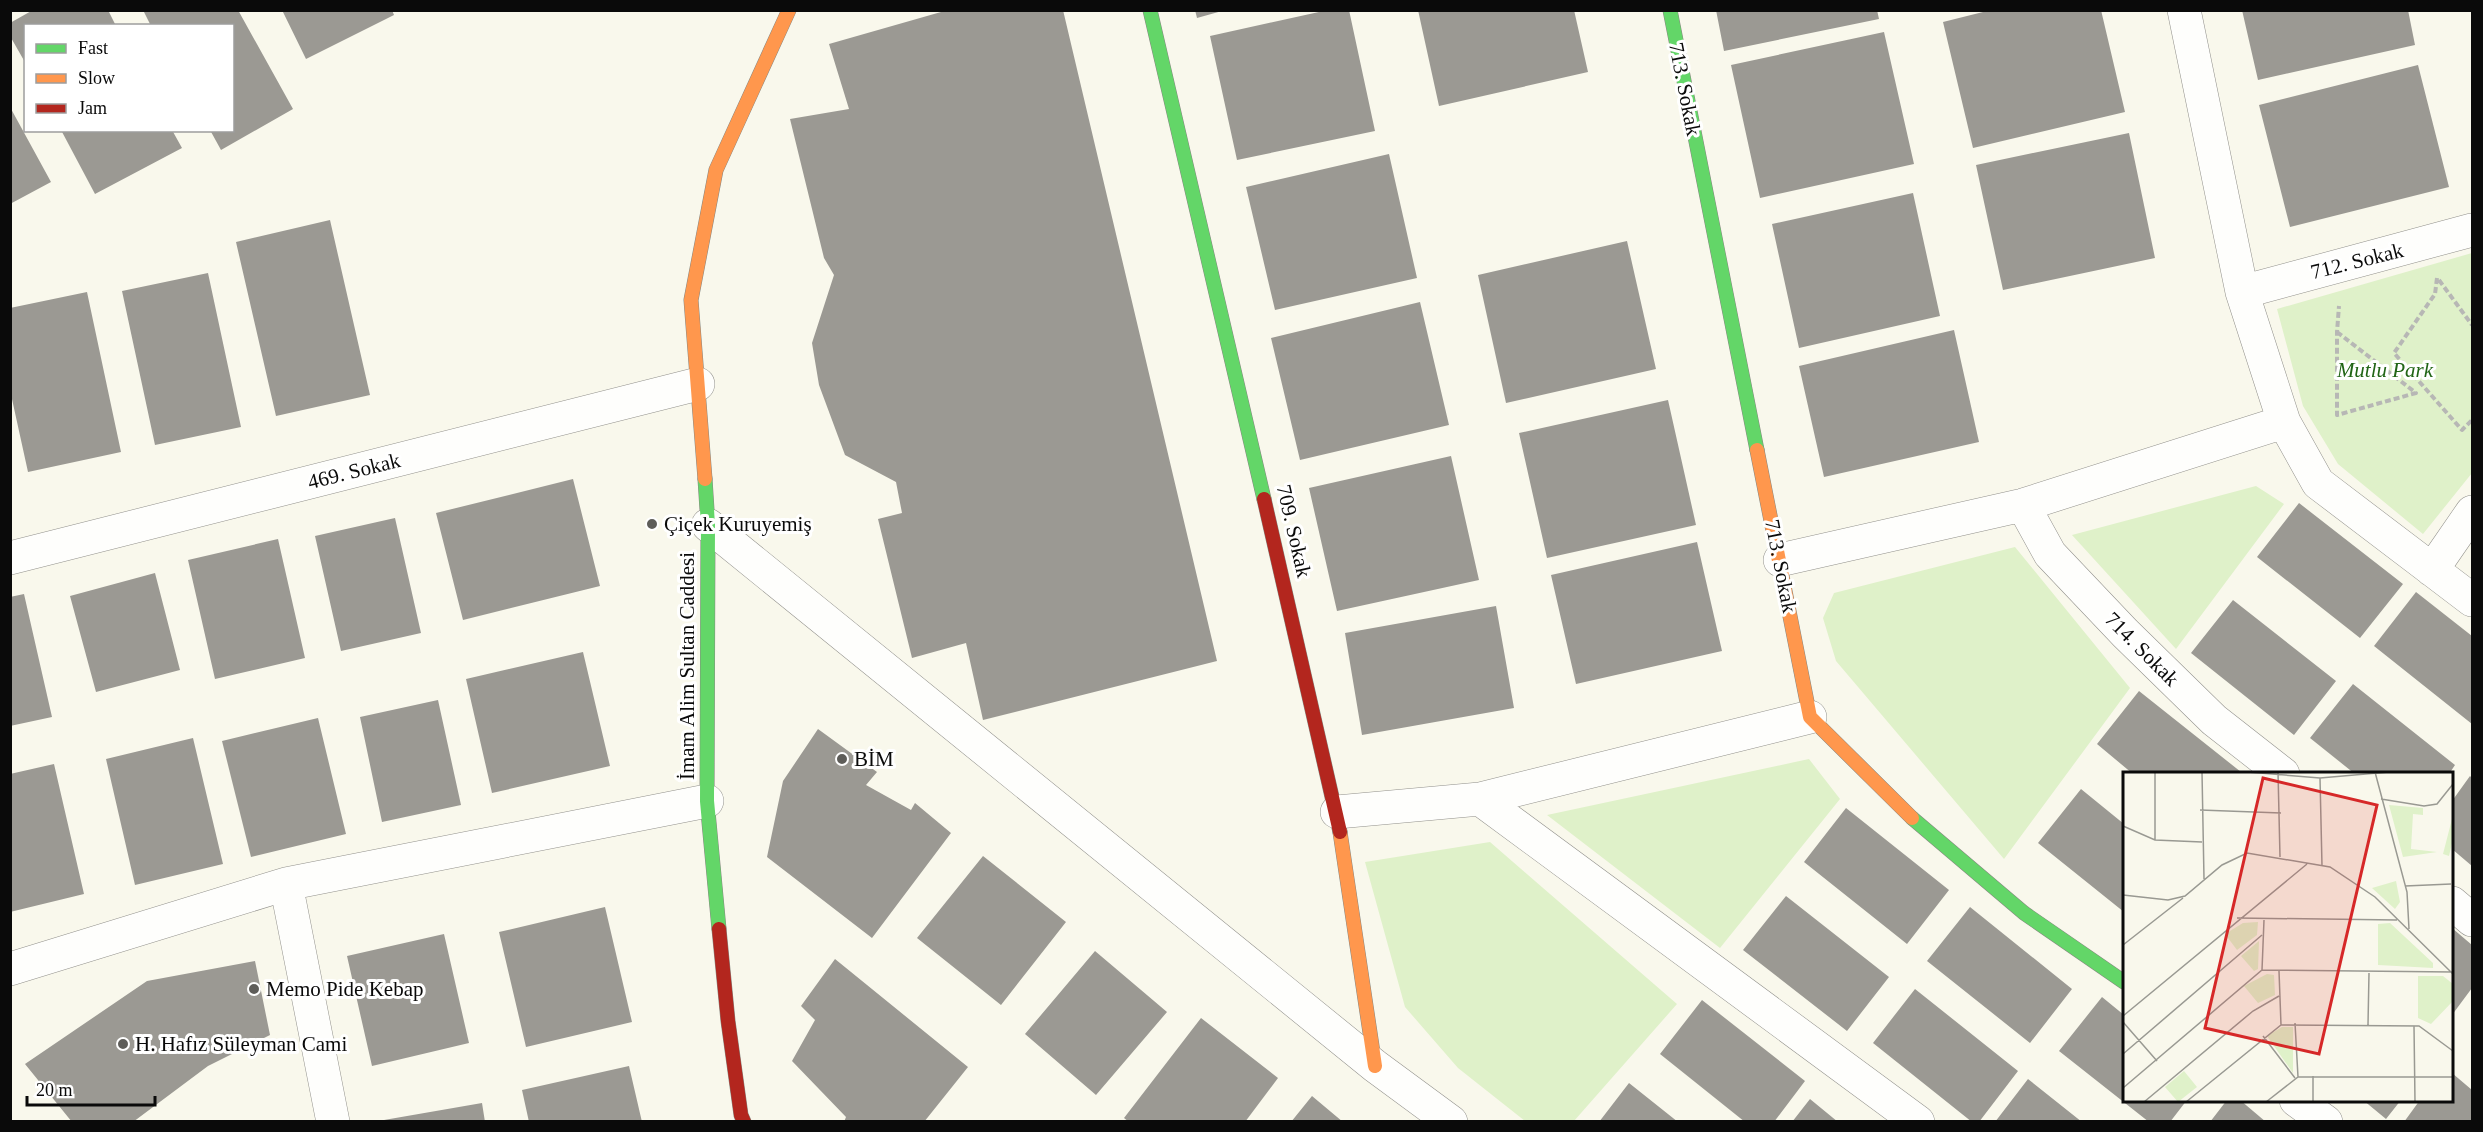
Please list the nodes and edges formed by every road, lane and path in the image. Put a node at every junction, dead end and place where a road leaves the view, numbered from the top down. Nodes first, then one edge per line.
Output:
1 (789, 10) edge
2 (1150, 10) edge
3 (1670, 10) edge
4 (2184, 10) edge
5 (2472, 230) edge
6 (2343, 263) junction
7 (2242, 292) junction
8 (2472, 325) edge
9 (2337, 332) junction
10 (698, 384) junction
11 (2472, 420) edge
12 (2284, 422) junction
13 (2023, 505) junction
14 (2472, 512) edge
15 (708, 525) junction
16 (10, 558) edge
17 (1780, 560) junction
18 (2432, 570) junction
19 (2472, 600) edge
20 (1810, 717) junction
21 (2280, 772) edge
22 (1480, 798) junction
23 (707, 801) junction
24 (1337, 812) junction
25 (286, 884) junction
26 (2453, 905) edge
27 (2472, 920) edge
28 (10, 969) edge
29 (2123, 981) edge
30 (1375, 1066) junction
31 (2297, 1102) edge
32 (333, 1122) edge
33 (744, 1122) edge
34 (1450, 1122) edge
35 (1918, 1122) edge
36 (2326, 1122) edge

1 - 10 street, İmam Alim Sultan Caddesi
2 - 24 street, 709. Sokak
3 - 17 street, 713. Sokak
4 - 7 street
5 - 6 street, 712. Sokak
6 - 7 street, 712. Sokak
6 - 9 path
7 - 12 street
8 - 11 path
9 - 9 path
10 - 15 street, İmam Alim Sultan Caddesi
10 - 16 street, 469. Sokak
12 - 13 street
12 - 18 street
13 - 17 street
13 - 21 street, 714. Sokak
14 - 18 street
15 - 23 street, İmam Alim Sultan Caddesi
15 - 30 street
17 - 20 street, 713. Sokak
18 - 19 street
20 - 22 street
20 - 29 street
22 - 24 street
22 - 35 street
23 - 25 street
23 - 33 street, İmam Alim Sultan Caddesi
24 - 30 street, 709. Sokak
25 - 28 street
25 - 32 street
26 - 27 street
30 - 34 street
31 - 36 street

